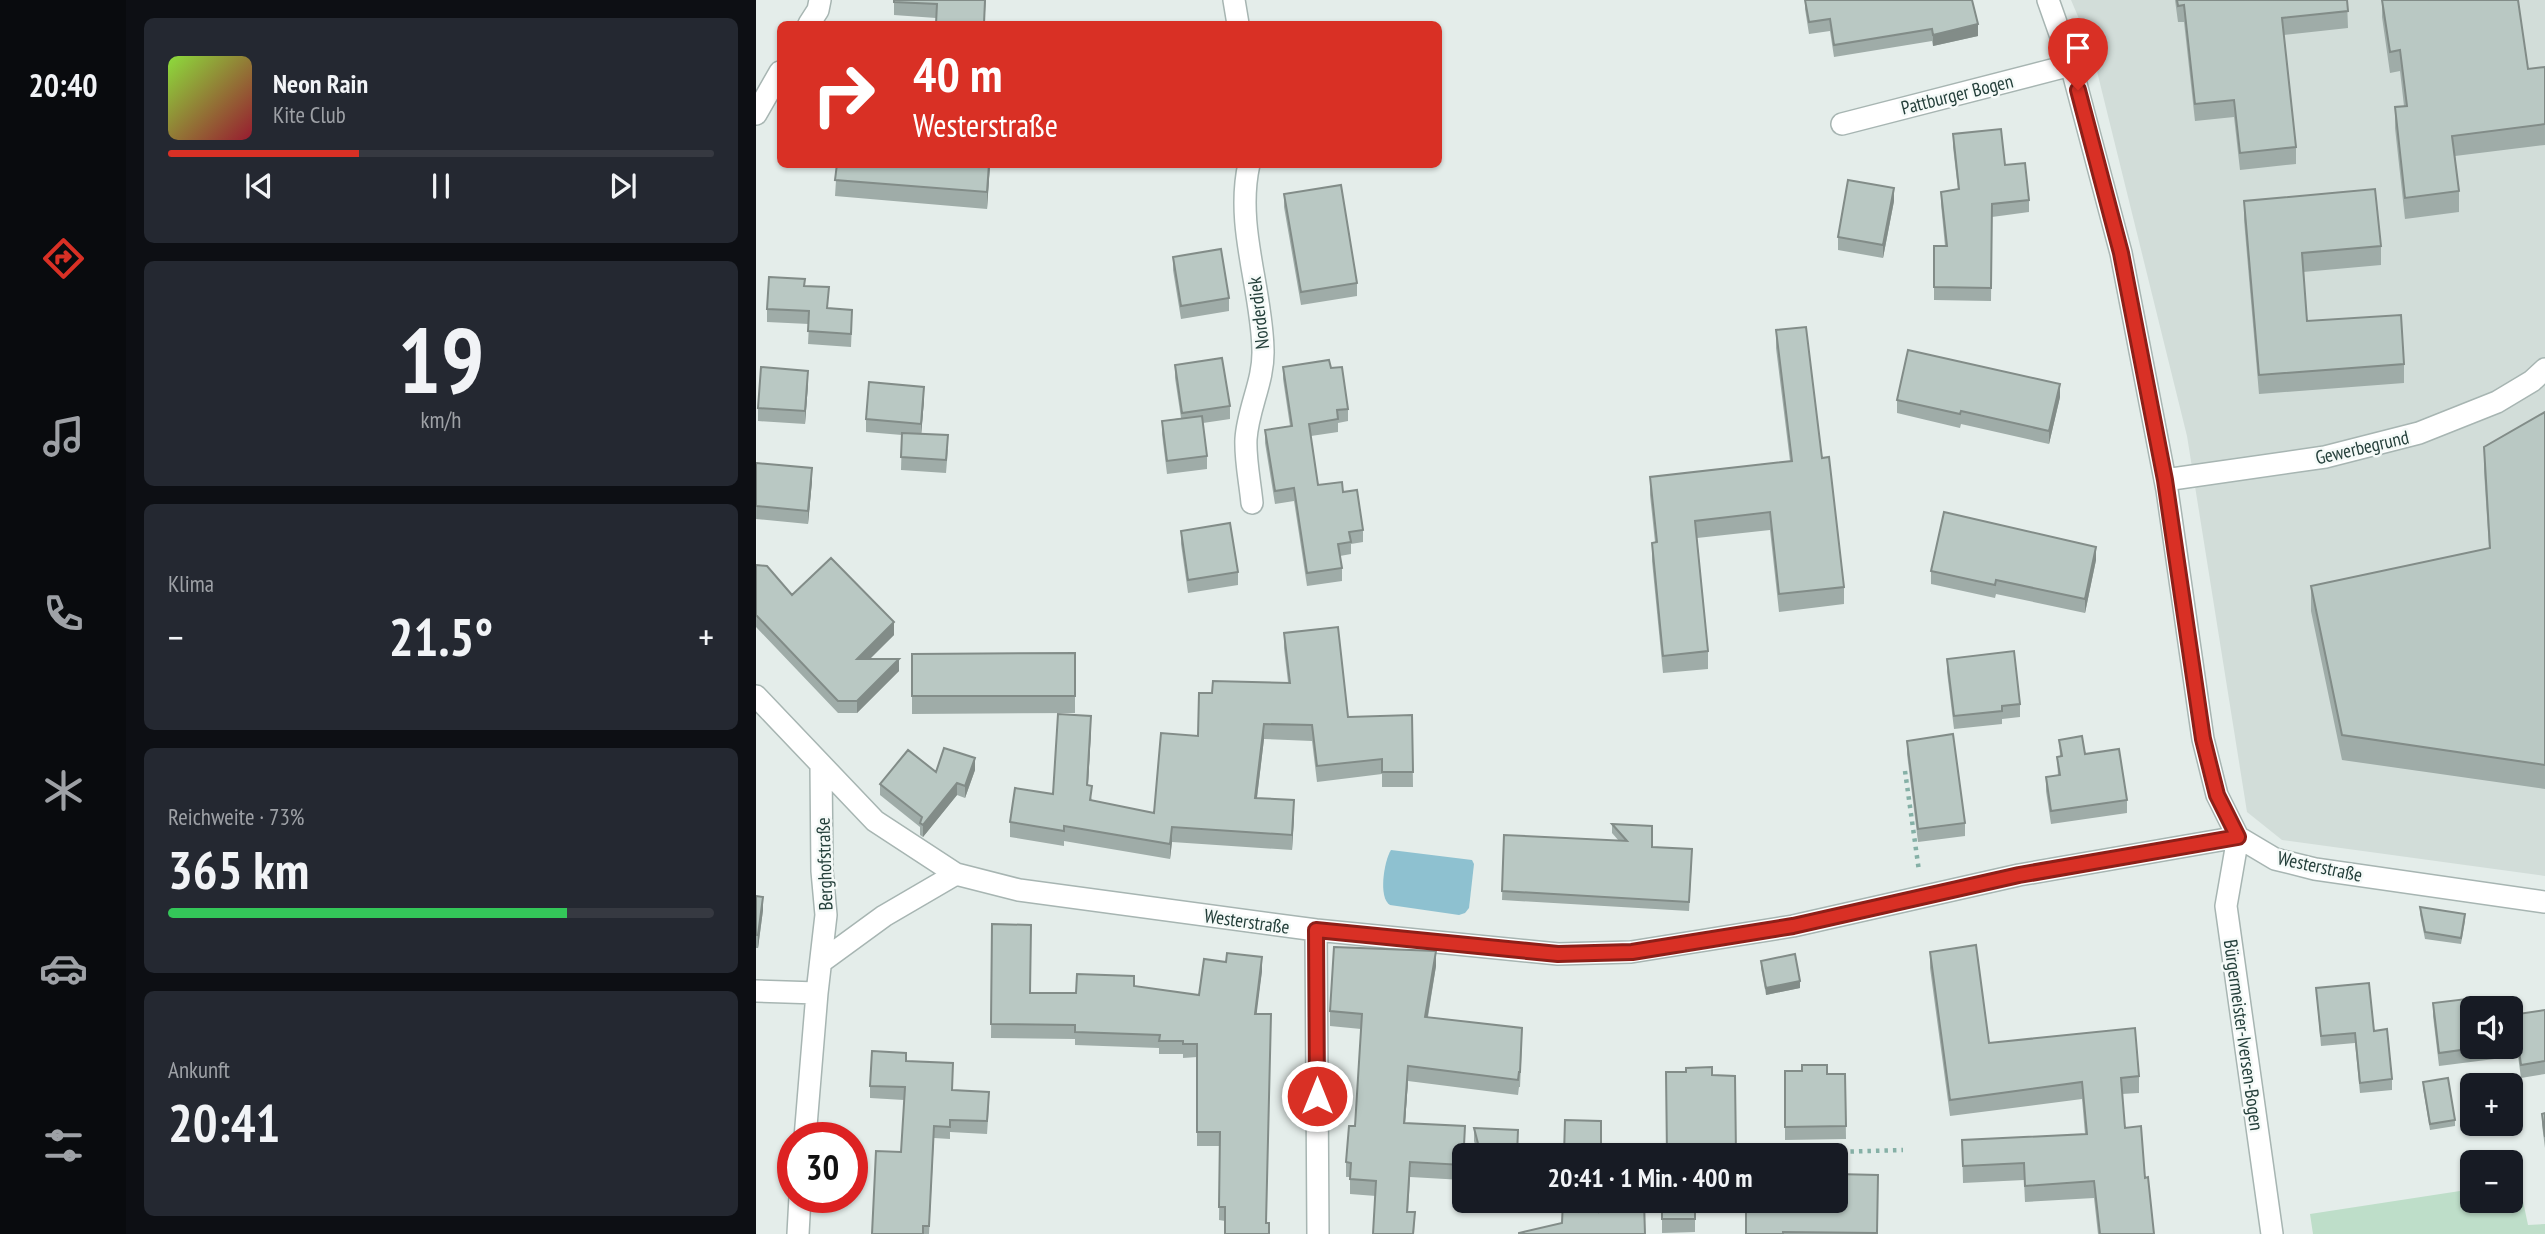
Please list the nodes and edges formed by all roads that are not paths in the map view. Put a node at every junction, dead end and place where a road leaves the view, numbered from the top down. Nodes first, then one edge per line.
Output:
1 (820, 0) edge
2 (1234, 0) edge
3 (2049, 0) edge
4 (811, 21) edge
5 (1238, 21) edge
6 (2071, 65) junction
7 (777, 77) edge
8 (756, 114) edge
9 (1842, 124) dead end
10 (1248, 168) edge
11 (2545, 369) edge
12 (2165, 480) junction
13 (1252, 503) dead end
14 (756, 696) edge
15 (821, 765) junction
16 (2238, 837) junction
17 (957, 874) junction
18 (2545, 902) edge
19 (1316, 930) junction
20 (821, 962) junction
21 (756, 991) edge
22 (817, 993) junction
23 (806, 1122) edge
24 (799, 1213) edge
25 (798, 1234) edge
26 (1318, 1234) edge
27 (2272, 1234) edge

1 - 4 street
2 - 5 street
3 - 6 street
6 - 9 street, Pattburger Bogen
6 - 12 street
7 - 8 street
10 - 13 street, Norderdiek
11 - 12 street, Gewerbegrund
12 - 16 street
14 - 15 street, Westerstraße
15 - 17 street, Westerstraße
15 - 20 street, Berghofstraße
16 - 18 street, Westerstraße
16 - 19 street, Westerstraße
16 - 27 street, Bürgermeister-Iversen-Bogen
17 - 19 street, Westerstraße
17 - 20 street
19 - 26 street
20 - 22 street, Berghofstraße
21 - 22 street
22 - 23 street, Berghofstraße
24 - 25 street

